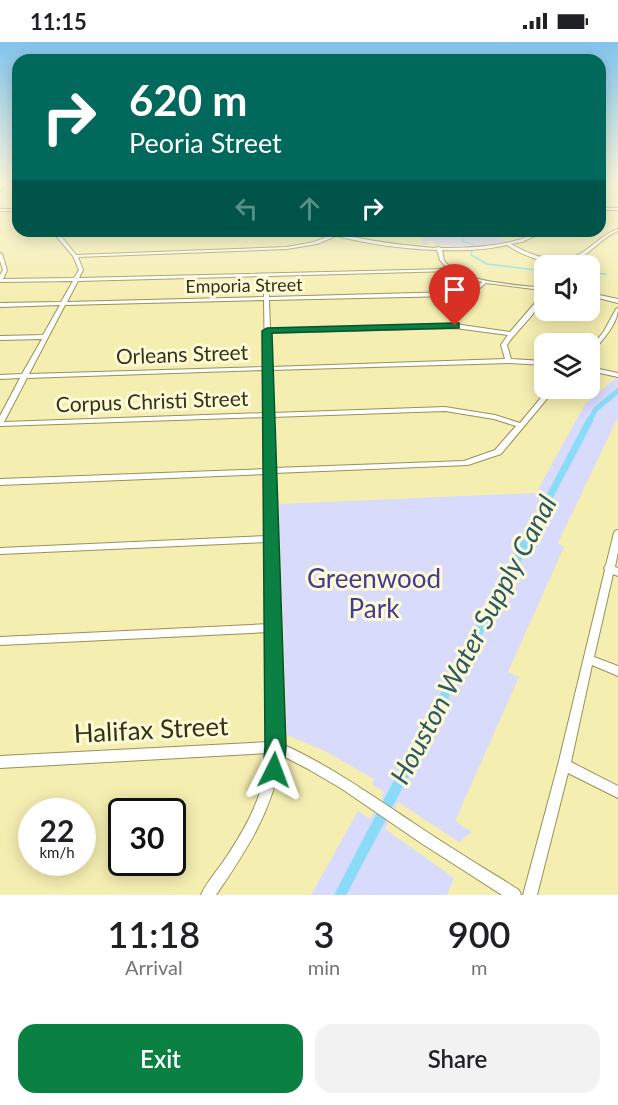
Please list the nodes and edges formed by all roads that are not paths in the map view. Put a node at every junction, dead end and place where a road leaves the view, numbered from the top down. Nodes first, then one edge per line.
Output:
1 (59, 237) edge
2 (329, 237) edge
3 (347, 237) edge
4 (532, 237) edge
5 (602, 237) edge
6 (509, 245) junction
7 (439, 248) junction
8 (75, 256) junction
9 (1, 258) edge
10 (453, 270) junction
11 (266, 275) junction
12 (77, 279) junction
13 (0, 281) edge
14 (486, 282) junction
15 (534, 288) edge
16 (600, 297) edge
17 (267, 299) junction
18 (618, 301) edge
19 (64, 304) junction
20 (0, 305) edge
21 (534, 308) edge
22 (618, 310) edge
23 (267, 331) junction
24 (510, 334) junction
25 (46, 337) junction
26 (0, 338) edge
27 (600, 339) edge
28 (509, 361) junction
29 (534, 362) edge
30 (268, 369) junction
31 (600, 371) edge
32 (618, 375) edge
33 (24, 376) junction
34 (0, 377) edge
35 (543, 399) edge
36 (269, 415) junction
37 (0, 423) edge
38 (520, 425) junction
39 (270, 471) junction
40 (0, 482) edge
41 (618, 533) edge
42 (271, 540) junction
43 (0, 551) edge
44 (613, 570) edge
45 (273, 628) junction
46 (0, 641) edge
47 (588, 659) junction
48 (618, 671) edge
49 (276, 747) junction
50 (0, 762) edge
51 (564, 765) junction
52 (618, 792) edge
53 (208, 895) edge
54 (514, 895) edge
55 (530, 895) edge

1 - 8 street
2 - 8 street
3 - 7 street
4 - 6 street
5 - 6 street
6 - 7 street
7 - 10 street
8 - 12 street
9 - 13 street
10 - 11 street
10 - 14 street
11 - 12 street
11 - 17 street
12 - 13 street
12 - 19 street
14 - 15 street
14 - 17 street, Emporia Street
16 - 18 street
17 - 19 street, Emporia Street
17 - 23 street
19 - 20 street, Emporia Street
19 - 25 street
21 - 24 street
22 - 27 street
23 - 24 street
23 - 30 street
24 - 28 street
25 - 26 street
25 - 33 street
28 - 29 street, Orleans Street
28 - 30 street, Orleans Street
30 - 33 street, Orleans Street
30 - 36 street
31 - 32 street
33 - 34 street, Orleans Street
33 - 37 street
35 - 38 street
36 - 37 street, Corpus Christi Street
36 - 38 street, Corpus Christi Street
36 - 39 street
38 - 39 street
39 - 40 street
39 - 42 street
41 - 44 street
42 - 43 street
42 - 45 street
44 - 47 street
45 - 46 street
45 - 49 street
47 - 48 street
47 - 51 street
49 - 50 street, Halifax Street
49 - 53 street
49 - 54 street, Halifax Street
51 - 52 street
51 - 55 street

